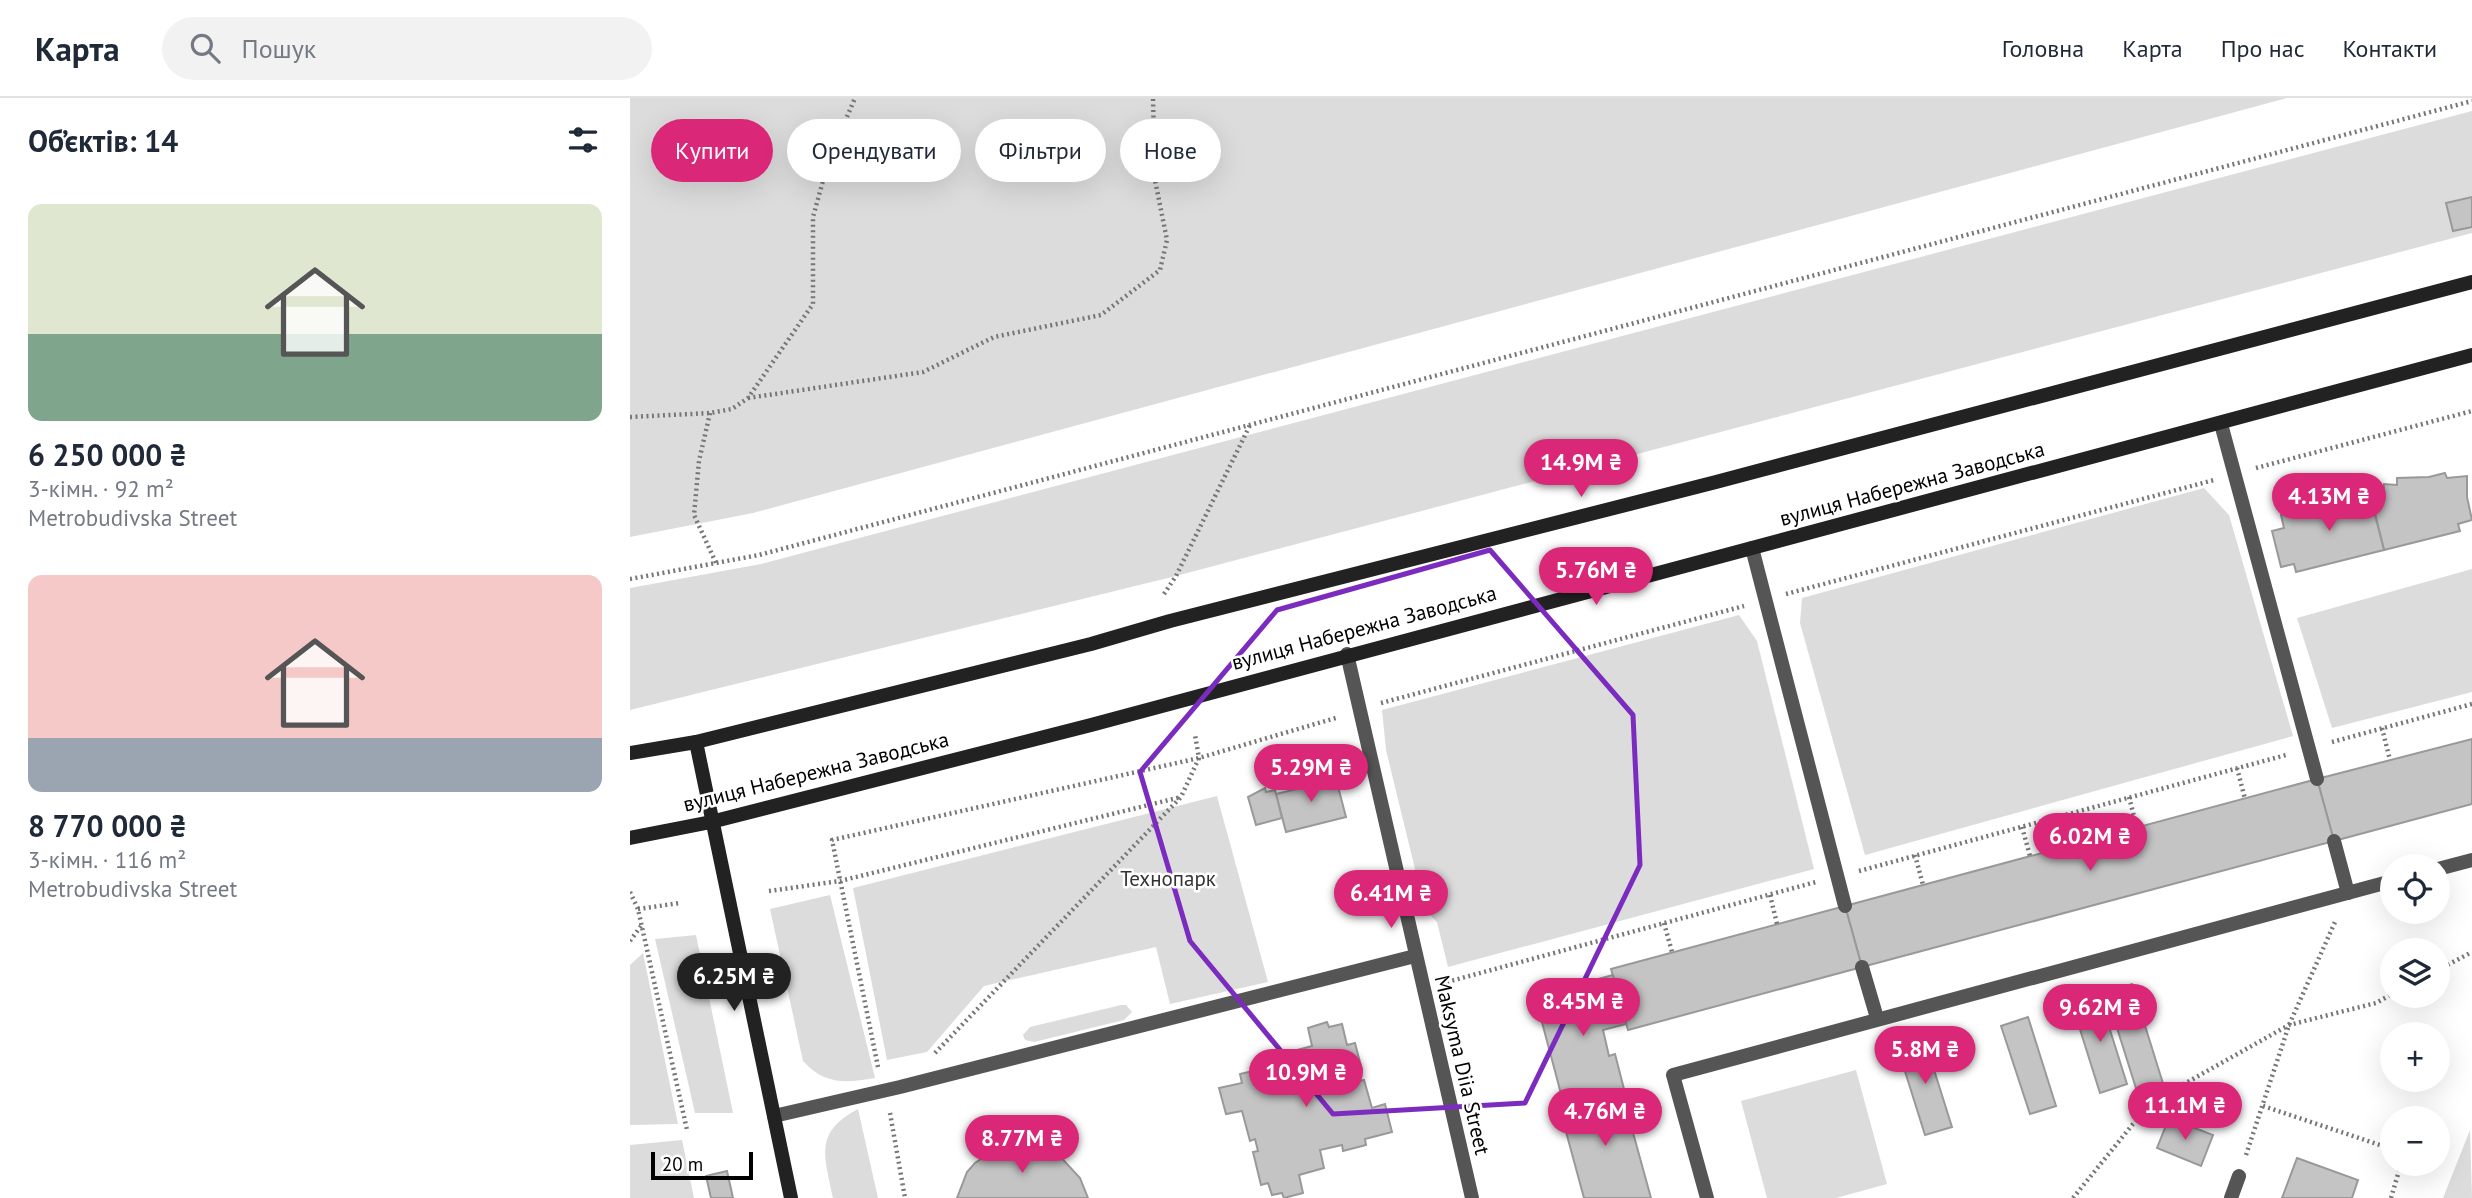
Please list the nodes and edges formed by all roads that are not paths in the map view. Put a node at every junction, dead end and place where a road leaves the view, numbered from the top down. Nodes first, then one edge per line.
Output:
1 (2472, 282) edge
2 (2472, 355) edge
3 (2221, 424) junction
4 (1752, 548) junction
5 (1347, 654) junction
6 (696, 743) junction
7 (630, 753) edge
8 (2318, 779) dead end
9 (711, 821) junction
10 (630, 838) edge
11 (2334, 841) dead end
12 (2472, 860) edge
13 (2450, 866) edge
14 (2380, 884) edge
15 (2348, 893) junction
16 (1845, 906) dead end
17 (1415, 956) junction
18 (1862, 967) dead end
19 (1877, 1018) junction
20 (774, 1116) junction
21 (2239, 1176) road end
22 (791, 1198) edge
23 (1472, 1198) edge
24 (1707, 1198) edge
25 (2231, 1198) edge

1 - 6 main road
2 - 3 main road, вулиця Набережна Заводська
3 - 4 main road, вулиця Набережна Заводська
3 - 8 street
4 - 5 main road, вулиця Набережна Заводська
4 - 16 street
5 - 9 main road, вулиця Набережна Заводська
5 - 17 street, Maksyma Diia Street
6 - 7 main road
6 - 9 main road
9 - 10 main road, вулиця Набережна Заводська
9 - 20 main road
11 - 15 street
12 - 13 street
14 - 15 street
15 - 19 street
17 - 20 street
17 - 23 street, Maksyma Diia Street
18 - 19 street
19 - 24 street
20 - 22 main road
21 - 25 street

